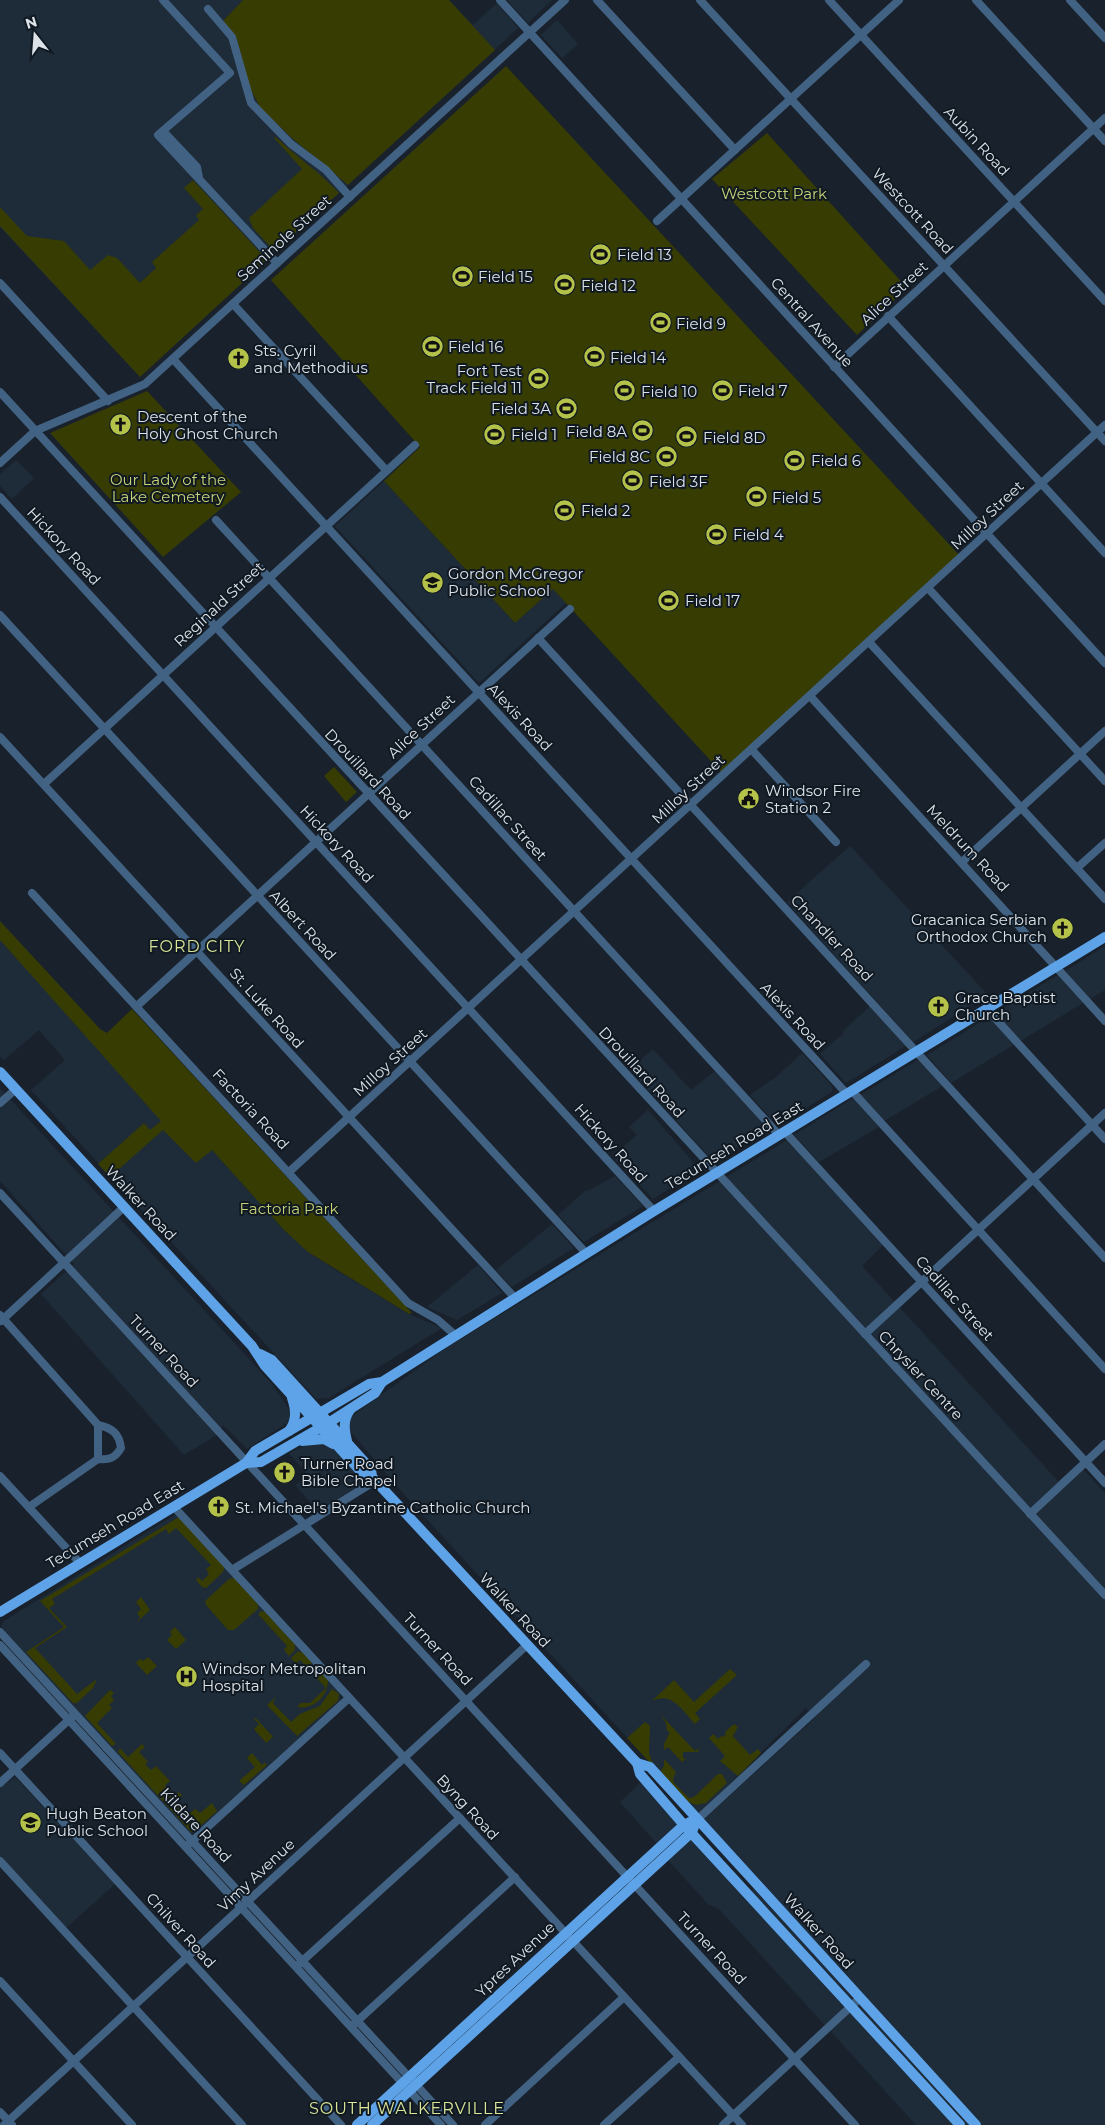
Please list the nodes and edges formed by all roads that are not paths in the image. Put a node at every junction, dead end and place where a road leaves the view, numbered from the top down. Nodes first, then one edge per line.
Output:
1 (163, 0) edge
2 (500, 0) edge
3 (565, 0) edge
4 (597, 0) edge
5 (700, 0) edge
6 (829, 0) edge
7 (899, 0) edge
8 (976, 0) edge
9 (1070, 0) edge
10 (208, 10) dead end
11 (530, 33) junction
12 (861, 35) junction
13 (1105, 38) edge
14 (791, 99) junction
15 (1105, 118) edge
16 (1094, 129) junction
17 (1105, 141) edge
18 (735, 150) junction
19 (350, 197) junction
20 (682, 199) junction
21 (1013, 201) junction
22 (657, 221) dead end
23 (277, 263) junction
24 (944, 265) junction
25 (0, 283) edge
26 (1105, 301) edge
27 (233, 304) junction
28 (888, 316) junction
29 (173, 359) junction
30 (834, 367) junction
31 (0, 392) edge
32 (108, 401) junction
33 (1105, 426) edge
34 (35, 431) junction
35 (1097, 432) junction
36 (1105, 441) edge
37 (415, 446) dead end
38 (0, 463) edge
39 (386, 470) junction
40 (1042, 484) junction
41 (0, 497) edge
42 (216, 520) dead end
43 (325, 525) junction
44 (987, 534) junction
45 (1105, 553) edge
46 (269, 577) junction
47 (928, 588) junction
48 (570, 609) dead end
49 (0, 615) edge
50 (216, 627) junction
51 (538, 638) junction
52 (869, 642) junction
53 (1105, 662) edge
54 (163, 675) junction
55 (478, 692) junction
56 (810, 696) junction
57 (104, 729) junction
58 (1105, 731) edge
59 (0, 737) edge
60 (422, 744) junction
61 (752, 750) junction
62 (1080, 754) junction
63 (1105, 781) edge
64 (44, 784) junction
65 (368, 794) junction
66 (691, 805) junction
67 (1021, 808) junction
68 (316, 842) junction
69 (836, 842) dead end
70 (1105, 843) edge
71 (632, 860) junction
72 (962, 862) junction
73 (1077, 868) junction
74 (32, 893) dead end
75 (257, 895) junction
76 (1105, 899) edge
77 (575, 912) junction
78 (1105, 937) edge
79 (196, 951) junction
80 (521, 961) junction
81 (1057, 967) junction
82 (137, 1006) junction
83 (470, 1008) junction
84 (988, 1008) junction
85 (1105, 1021) edge
86 (917, 1052) junction
87 (410, 1062) junction
88 (0, 1072) edge
89 (16, 1089) junction
90 (849, 1092) junction
91 (0, 1103) edge
92 (1105, 1113) edge
93 (349, 1118) junction
94 (1092, 1125) junction
95 (782, 1134) junction
96 (1105, 1139) edge
97 (289, 1172) junction
98 (718, 1174) junction
99 (1033, 1179) junction
100 (0, 1193) edge
101 (124, 1207) junction
102 (654, 1211) junction
103 (978, 1230) junction
104 (586, 1253) junction
105 (1105, 1258) edge
106 (63, 1262) junction
107 (922, 1282) junction
108 (514, 1298) junction
109 (1, 1318) edge
110 (865, 1334) junction
111 (455, 1335) junction
112 (260, 1354) junction
113 (1105, 1369) edge
114 (382, 1382) junction
115 (290, 1394) junction
116 (351, 1409) junction
117 (322, 1412) junction
118 (312, 1418) junction
119 (330, 1422) junction
120 (98, 1425) junction
121 (321, 1427) junction
122 (288, 1432) junction
123 (293, 1443) junction
124 (343, 1444) junction
125 (1105, 1444) edge
126 (98, 1459) junction
127 (1086, 1462) junction
128 (246, 1463) junction
129 (0, 1476) edge
130 (373, 1479) junction
131 (1105, 1483) edge
132 (29, 1507) junction
133 (174, 1507) junction
134 (1030, 1514) junction
135 (303, 1526) junction
136 (80, 1563) junction
137 (232, 1570) junction
138 (1105, 1596) edge
139 (0, 1612) edge
140 (0, 1632) edge
141 (0, 1645) edge
142 (527, 1645) junction
143 (866, 1664) dead end
144 (349, 1698) junction
145 (467, 1701) junction
146 (76, 1714) junction
147 (69, 1720) junction
148 (0, 1753) edge
149 (404, 1758) junction
150 (637, 1762) junction
151 (15, 1770) junction
152 (0, 1783) edge
153 (460, 1818) junction
154 (698, 1819) junction
155 (688, 1828) junction
156 (192, 1841) junction
157 (185, 1847) junction
158 (0, 1861) edge
159 (515, 1878) junction
160 (631, 1880) junction
161 (248, 1901) junction
162 (241, 1908) junction
163 (569, 1937) junction
164 (187, 1957) junction
165 (302, 1961) junction
166 (296, 1967) junction
167 (0, 1982) edge
168 (624, 1997) junction
169 (860, 1998) junction
170 (133, 2006) junction
171 (851, 2007) junction
172 (357, 2021) junction
173 (350, 2027) junction
174 (679, 2057) junction
175 (795, 2059) junction
176 (74, 2061) junction
177 (409, 2084) junction
178 (0, 2112) edge
179 (733, 2116) junction
180 (8, 2124) edge
181 (132, 2125) edge
182 (242, 2125) edge
183 (341, 2125) edge
184 (356, 2125) edge
185 (372, 2125) edge
186 (441, 2125) edge
187 (453, 2125) edge
188 (485, 2125) edge
189 (604, 2125) edge
190 (723, 2125) edge
191 (742, 2125) edge
192 (855, 2125) edge
193 (960, 2125) edge
194 (976, 2125) edge

1 - 23 street
2 - 11 street, Central Avenue
3 - 11 street, Seminole Street
4 - 18 street
5 - 14 street, Westcott Road
6 - 12 street, Aubin Road
7 - 12 street
8 - 16 street
9 - 13 street
10 - 19 street
11 - 19 street, Seminole Street
11 - 20 street, Central Avenue
12 - 14 street
12 - 21 street, Aubin Road
14 - 18 street
14 - 24 street, Westcott Road
15 - 16 street, Alice Street
16 - 17 street
16 - 21 street, Alice Street
18 - 20 street
19 - 23 street, Seminole Street
20 - 22 street
20 - 30 street, Central Avenue
21 - 24 street, Alice Street
21 - 26 street, Aubin Road
23 - 27 street, Seminole Street
24 - 28 street, Alice Street
24 - 35 street, Westcott Road
25 - 32 street
27 - 29 street, Seminole Street
27 - 39 street
28 - 30 street, Alice Street
28 - 40 street
29 - 32 street, Seminole Street
29 - 43 street, Alexis Road
30 - 44 street, Central Avenue
31 - 34 street, Drouillard Road
32 - 34 street, Seminole Street
33 - 35 street, Milloy Street
34 - 38 street, Seminole Street
34 - 50 street, Drouillard Road
35 - 36 street, Westcott Road
35 - 40 street, Milloy Street
37 - 39 street, Reginald Street
39 - 43 street, Reginald Street
40 - 44 street, Milloy Street
40 - 45 street
41 - 54 street, Hickory Road
42 - 46 street, Cadillac Street
43 - 46 street, Reginald Street
43 - 55 street, Alexis Road
44 - 47 street, Milloy Street
44 - 53 street, Central Avenue
46 - 50 street, Reginald Street
46 - 60 street, Cadillac Street
47 - 52 street, Milloy Street
47 - 62 street
48 - 51 street, Alice Street
49 - 57 street, Albert Road
50 - 54 street, Reginald Street
50 - 65 street, Drouillard Road
51 - 55 street, Alice Street
51 - 66 street, Chandler Road
52 - 56 street, Milloy Street
52 - 67 street
54 - 57 street, Reginald Street
54 - 68 street, Hickory Road
55 - 60 street, Alice Street
55 - 71 street, Alexis Road
56 - 61 street, Milloy Street
56 - 72 street, Meldrum Road
57 - 64 street, Reginald Street
57 - 75 street, Albert Road
58 - 62 street
59 - 64 street, St. Luke Road
60 - 65 street, Alice Street
60 - 77 street, Cadillac Street
61 - 66 street, Milloy Street
61 - 69 street
62 - 63 street
62 - 67 street
64 - 79 street, St. Luke Road
65 - 68 street, Alice Street
65 - 80 street, Drouillard Road
66 - 71 street, Milloy Street
66 - 86 street, Chandler Road
67 - 72 street
67 - 73 street
68 - 75 street, Alice Street
68 - 83 street, Hickory Road
70 - 73 street
71 - 77 street, Milloy Street
71 - 90 street, Alexis Road
72 - 81 street, Meldrum Road
73 - 76 street
74 - 82 street, Factoria Road
75 - 79 street, Alice Street
75 - 87 street, Albert Road
77 - 80 street, Milloy Street
77 - 95 street, Cadillac Street
78 - 81 main road, Tecumseh Road East
79 - 82 street, Alice Street
79 - 93 street, St. Luke Road
80 - 83 street, Milloy Street
80 - 98 street, Drouillard Road
81 - 84 main road, Tecumseh Road East
81 - 85 street, Meldrum Road
82 - 97 street, Factoria Road
83 - 87 street, Milloy Street
83 - 102 street, Hickory Road
84 - 86 main road, Tecumseh Road East
84 - 94 street
86 - 90 main road, Tecumseh Road East
86 - 99 street, Chandler Road
87 - 93 street, Milloy Street
87 - 104 street, Albert Road
88 - 89 main road, Walker Road
89 - 91 street
89 - 101 main road, Walker Road
90 - 95 main road, Tecumseh Road East
90 - 103 street, Alexis Road
92 - 94 street
93 - 97 street, Milloy Street
93 - 108 street, St. Luke Road
94 - 96 street
94 - 99 street
95 - 98 main road, Tecumseh Road East
95 - 107 street, Cadillac Street
97 - 111 street, Factoria Road
98 - 102 main road, Tecumseh Road East
98 - 110 street, Chrysler Centre
99 - 103 street
99 - 105 street, Chandler Road
100 - 106 street, Turner Road
101 - 106 street
101 - 112 main road, Walker Road
102 - 104 main road, Tecumseh Road East
103 - 107 street
103 - 113 street, Alexis Road
104 - 108 main road, Tecumseh Road East
106 - 109 street
106 - 128 street, Turner Road
107 - 110 street
107 - 127 street, Cadillac Street
108 - 111 main road, Tecumseh Road East
109 - 120 street
110 - 134 street, Chrysler Centre
111 - 114 main road, Tecumseh Road East
112 - 115 main road, Walker Road
112 - 117 main road, Walker Road
114 - 116 main road, Tecumseh Road East
114 - 117 main road, Tecumseh Road East
115 - 118 main road, Walker Road
115 - 122 main road
116 - 119 main road, Tecumseh Road East
116 - 124 main road
117 - 118 main road, Tecumseh Road East
117 - 119 main road, Walker Road
118 - 121 main road, Walker Road
118 - 122 main road, Tecumseh Road East
119 - 121 main road, Tecumseh Road East
119 - 124 main road, Walker Road
120 - 126 street
120 - 126 street
121 - 123 main road, Tecumseh Road East
121 - 124 main road, Walker Road
122 - 128 main road, Tecumseh Road East
123 - 124 main road
123 - 128 main road, Tecumseh Road East
124 - 130 main road, Walker Road
125 - 127 street
126 - 132 street
127 - 131 street, Cadillac Street
127 - 134 street
128 - 133 main road, Tecumseh Road East
128 - 135 street, Turner Road
129 - 132 street
130 - 135 street
130 - 142 main road, Walker Road
132 - 136 street
133 - 136 main road, Tecumseh Road East
133 - 137 street, Byng Road
134 - 138 street, Chrysler Centre
135 - 137 street
135 - 145 street, Turner Road
136 - 139 main road, Tecumseh Road East
137 - 144 street, Byng Road
140 - 146 street, Kildare Road
141 - 147 street, Kildare Road
142 - 145 street, Vimy Avenue
142 - 150 main road, Walker Road
143 - 154 street, Ypres Avenue
144 - 149 street, Byng Road
144 - 156 street
145 - 149 street, Vimy Avenue
145 - 160 street, Turner Road
146 - 147 street
146 - 156 street, Kildare Road
147 - 151 street
147 - 157 street, Kildare Road
148 - 151 street, Chilver Road
149 - 153 street, Byng Road
149 - 161 street, Vimy Avenue
150 - 154 main road, Walker Road
150 - 155 main road, Walker Road
151 - 152 street
151 - 164 street, Chilver Road
153 - 159 street, Byng Road
153 - 165 street
154 - 155 main road, Ypres Avenue
154 - 169 main road, Walker Road
155 - 160 main road, Ypres Avenue
155 - 171 main road, Walker Road
156 - 157 street
156 - 161 street, Kildare Road
157 - 162 street, Kildare Road
158 - 170 street
159 - 163 street, Byng Road
159 - 172 street
160 - 163 main road, Ypres Avenue
160 - 175 street, Turner Road
161 - 162 street, Vimy Avenue
161 - 165 street, Kildare Road
162 - 164 street, Vimy Avenue
162 - 166 street, Kildare Road
163 - 168 street, Byng Road
163 - 177 main road, Ypres Avenue
164 - 170 street, Vimy Avenue
164 - 183 street, Chilver Road
165 - 166 street
165 - 172 street, Kildare Road
166 - 173 street, Kildare Road
167 - 176 street
168 - 174 street, Byng Road
168 - 188 street
169 - 171 street
169 - 194 main road, Walker Road
170 - 176 street, Vimy Avenue
170 - 182 street
171 - 175 street
171 - 193 main road, Walker Road
172 - 173 street
172 - 177 street, Kildare Road
173 - 177 street, Kildare Road
174 - 179 street, Byng Road
174 - 189 street
175 - 179 street
175 - 192 street, Turner Road
176 - 180 street, Vimy Avenue
176 - 181 street
177 - 184 main road, Ypres Avenue
177 - 185 main road, Ypres Avenue
177 - 186 street, Kildare Road
177 - 187 street, Kildare Road
178 - 180 street
179 - 190 street
179 - 191 street, Byng Road

